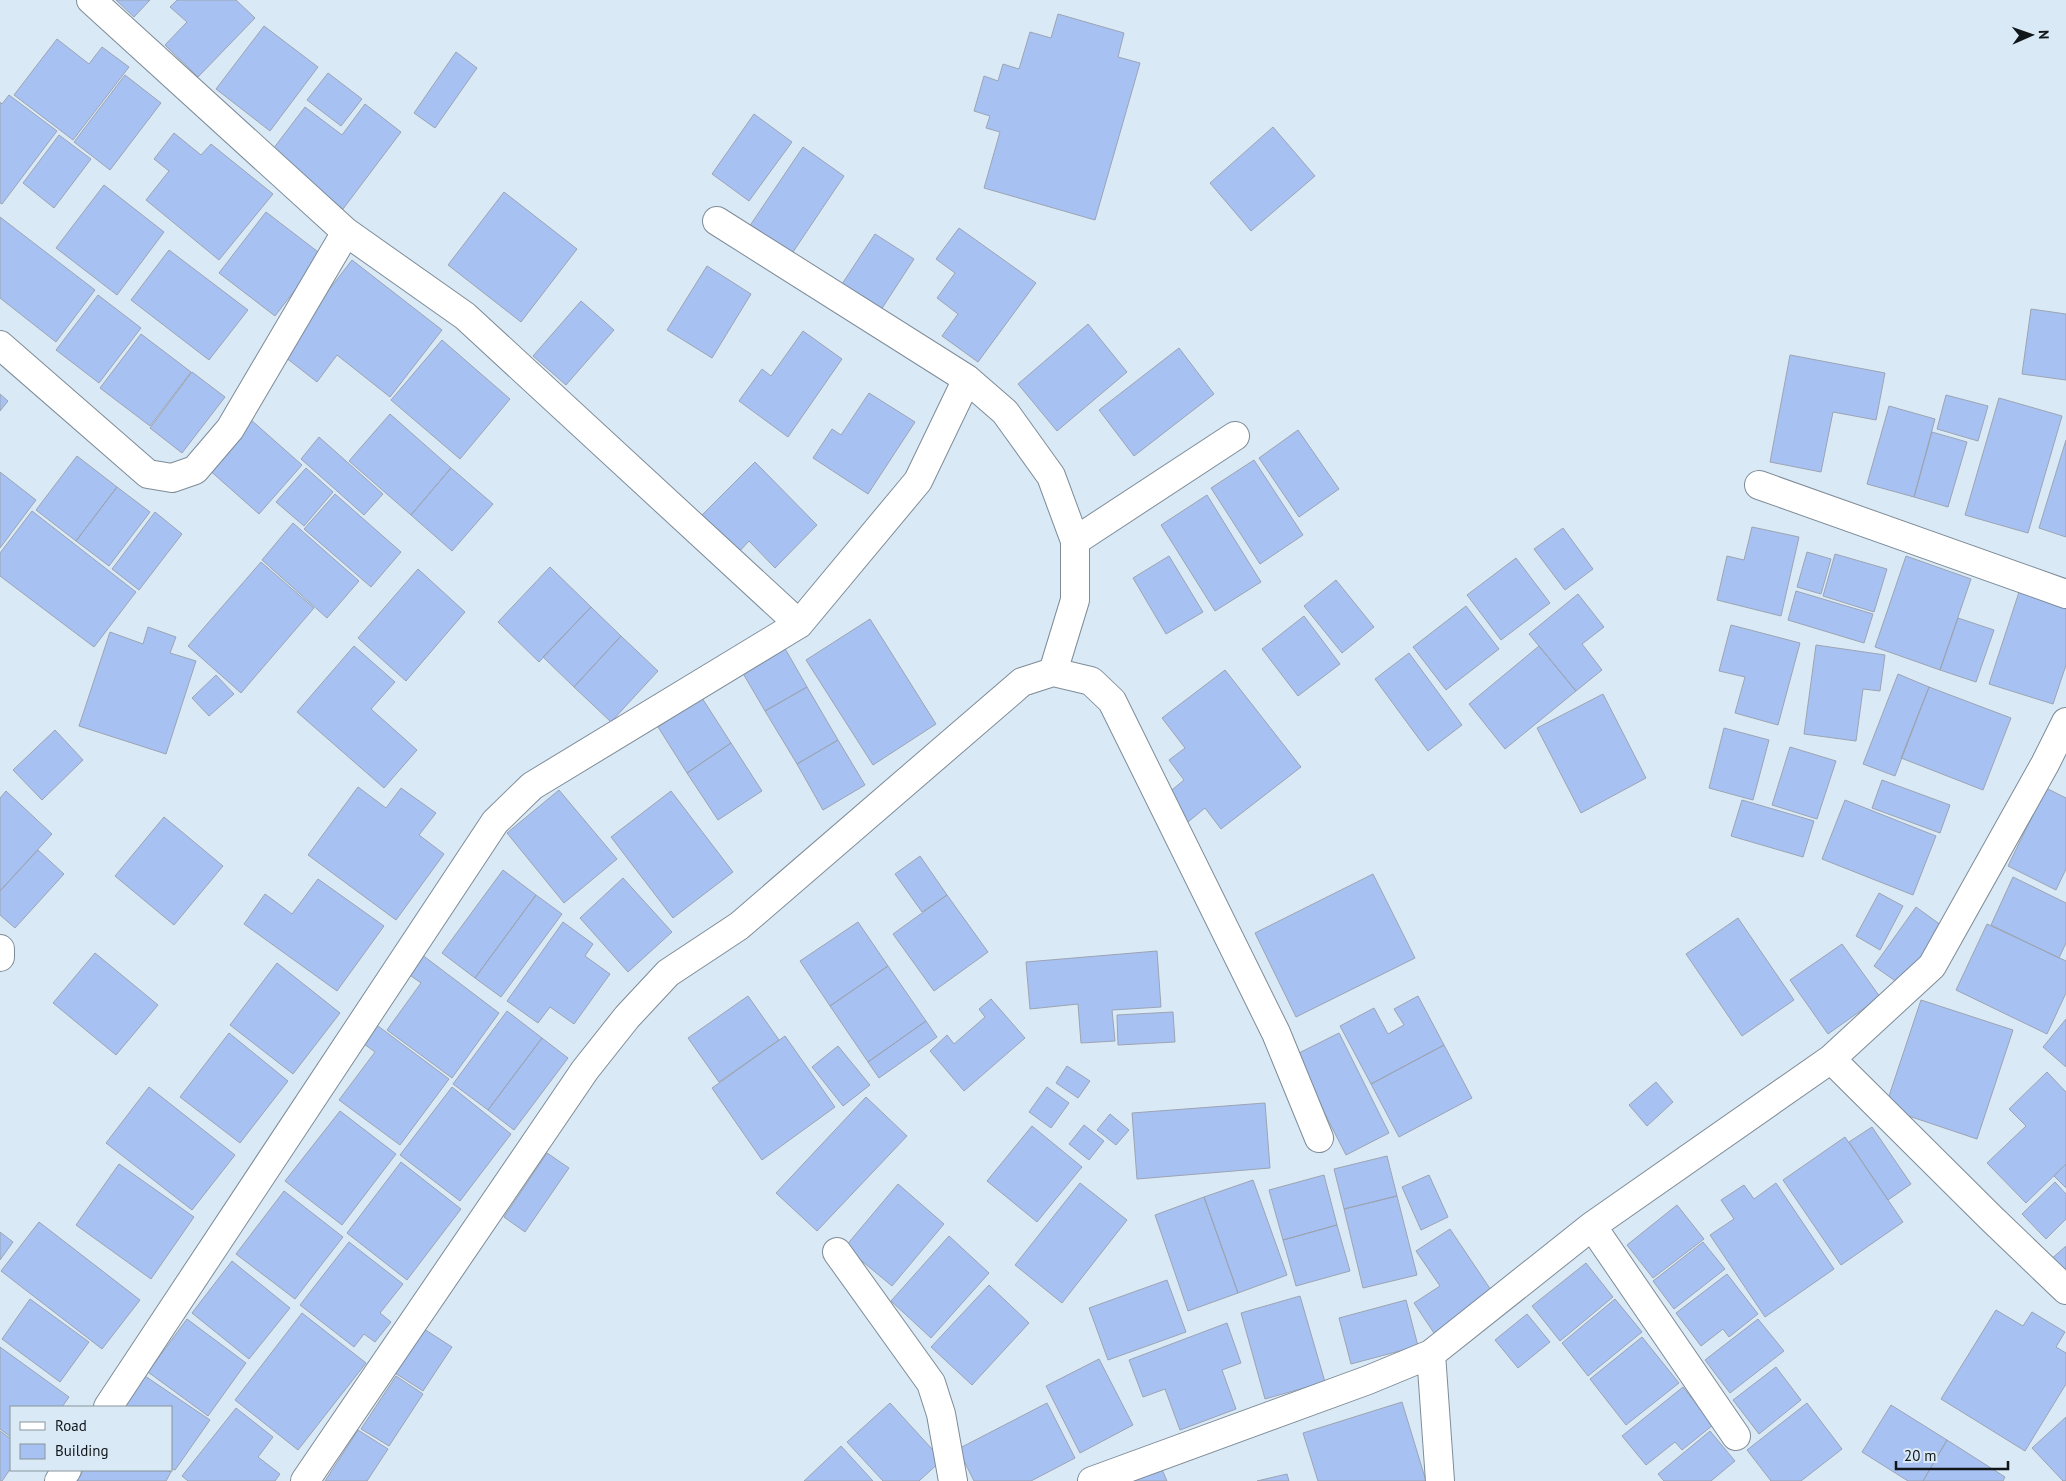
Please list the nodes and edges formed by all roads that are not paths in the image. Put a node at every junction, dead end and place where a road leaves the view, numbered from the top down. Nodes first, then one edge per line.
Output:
1 (91, 0) edge
2 (717, 221) dead end
3 (346, 232) junction
4 (0, 345) edge
5 (967, 379) junction
6 (1235, 436) dead end
7 (1759, 485) dead end
8 (1075, 541) junction
9 (2066, 594) edge
10 (798, 624) junction
11 (1054, 672) junction
12 (2066, 722) edge
13 (2056, 769) edge
14 (0, 949) edge
15 (0, 957) edge
16 (1831, 1059) junction
17 (1319, 1138) dead end
18 (1592, 1226) junction
19 (837, 1252) dead end
20 (2066, 1290) edge
21 (1431, 1354) junction
22 (109, 1406) edge
23 (1736, 1436) dead end
24 (305, 1481) edge
25 (953, 1481) edge
26 (1092, 1481) edge
27 (1440, 1481) edge

1 - 3 street
2 - 5 street
3 - 4 street
3 - 10 street
5 - 8 street
5 - 10 street
6 - 8 street
7 - 9 street
8 - 11 street
10 - 22 street
11 - 17 street
11 - 24 street
12 - 13 street
13 - 16 street
14 - 15 street
16 - 18 street
16 - 20 street
18 - 21 street
18 - 23 street
19 - 25 street
21 - 26 street
21 - 27 street

